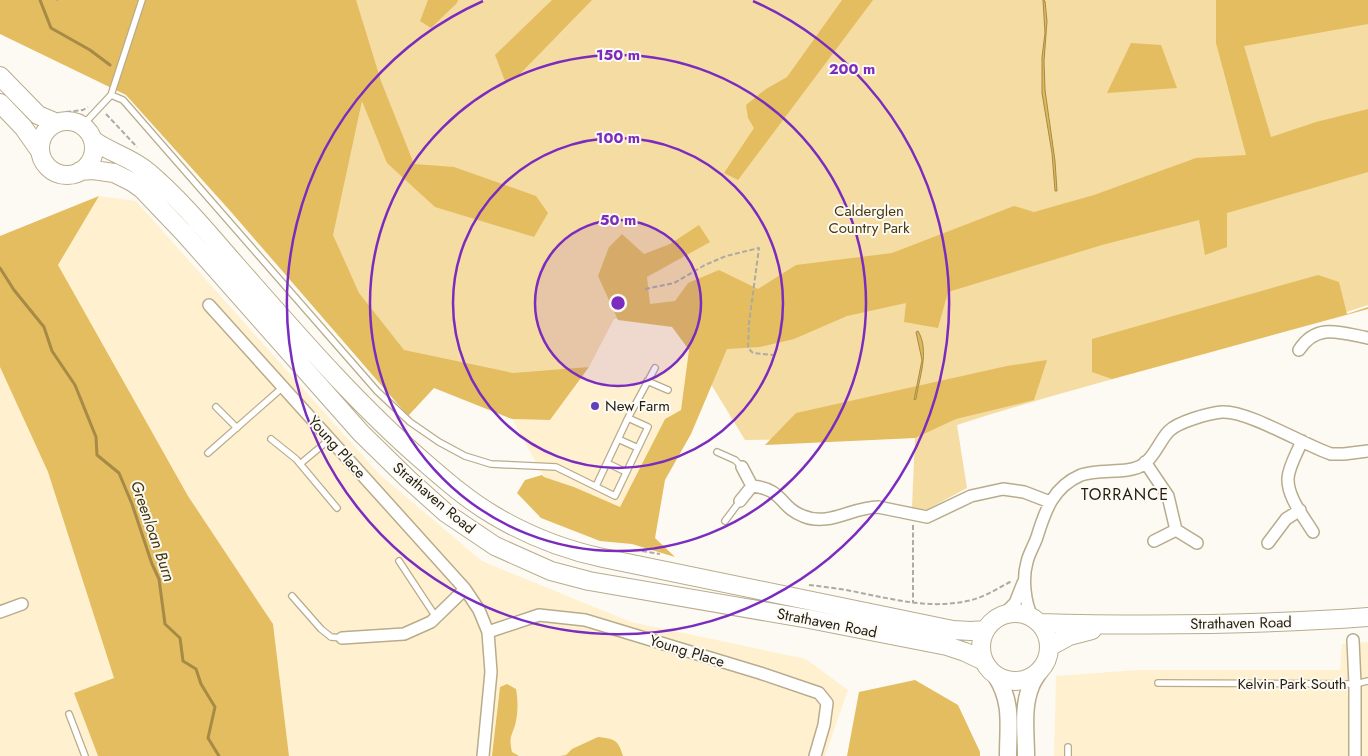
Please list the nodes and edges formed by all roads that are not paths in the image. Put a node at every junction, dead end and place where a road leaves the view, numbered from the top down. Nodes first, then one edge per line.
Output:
1 (142, 0) edge
2 (0, 76) edge
3 (111, 95) junction
4 (0, 103) edge
5 (59, 118) junction
6 (88, 133) junction
7 (40, 151) junction
8 (80, 171) junction
9 (209, 305) dead end
10 (1368, 338) edge
11 (1299, 350) dead end
12 (654, 368) dead end
13 (647, 381) junction
14 (283, 387) junction
15 (668, 390) dead end
16 (216, 407) dead end
17 (628, 418) junction
18 (237, 428) junction
19 (271, 439) dead end
20 (330, 439) junction
21 (618, 439) junction
22 (1302, 441) junction
23 (638, 448) junction
24 (1368, 451) edge
25 (717, 452) dead end
26 (208, 453) dead end
27 (1145, 462) junction
28 (607, 463) junction
29 (300, 464) junction
30 (742, 467) joint
31 (626, 472) junction
32 (596, 486) junction
33 (752, 486) junction
34 (740, 501) joint
35 (1050, 502) junction
36 (337, 508) dead end
37 (1300, 510) junction
38 (725, 521) dead end
39 (1176, 530) junction
40 (1313, 532) dead end
41 (1154, 541) dead end
42 (1197, 543) dead end
43 (1268, 543) dead end
44 (399, 561) dead end
45 (1026, 574) junction
46 (465, 589) junction
47 (292, 596) dead end
48 (22, 604) dead end
49 (0, 612) edge
50 (1004, 614) junction
51 (436, 617) junction
52 (1368, 617) edge
53 (1036, 620) junction
54 (1115, 625) junction
55 (985, 630) junction
56 (488, 632) junction
57 (342, 638) joint
58 (1353, 640) dead end
59 (1049, 647) junction
60 (984, 661) junction
61 (1041, 669) junction
62 (996, 676) junction
63 (1368, 681) edge
64 (1158, 683) dead end
65 (1355, 684) junction
66 (69, 714) dead end
67 (1068, 747) dead end
68 (85, 756) edge
69 (483, 756) edge
70 (815, 756) edge
71 (1008, 756) edge
72 (1026, 756) edge
73 (1068, 756) edge
74 (1355, 756) edge

1 - 3 lane
2 - 5 main road
3 - 6 lane
3 - 32 lane
4 - 7 main road
5 - 6 main road
5 - 7 main road
6 - 8 main road
6 - 55 main road, Strathaven Road
7 - 8 main road
8 - 60 main road, Strathaven Road
9 - 14 street, Young Place
10 - 11 street
12 - 13 lane
13 - 15 lane
13 - 17 lane
14 - 18 lane
14 - 20 street, Young Place
16 - 18 lane
17 - 21 lane
17 - 23 lane
18 - 26 lane
19 - 29 lane
20 - 29 lane
20 - 46 street, Young Place
21 - 23 lane
21 - 28 lane
22 - 24 street
22 - 27 street
22 - 37 street
23 - 31 lane
25 - 30 lane
27 - 35 street
27 - 39 street
28 - 31 lane
28 - 32 lane
29 - 36 lane
30 - 33 street
31 - 32 lane
33 - 34 street
33 - 35 street
34 - 38 lane
35 - 45 street
37 - 40 street
37 - 43 street
39 - 41 street
39 - 42 street
44 - 51 lane
45 - 50 street
45 - 53 street
46 - 51 street
46 - 56 street, Young Place
47 - 57 lane
48 - 49 street
50 - 53 main road
50 - 55 main road
51 - 57 street
52 - 54 main road, Strathaven Road
53 - 54 main road, Strathaven Road
53 - 59 main road
54 - 59 main road, Strathaven Road
55 - 60 main road
56 - 69 street, Young Place
56 - 70 street, Young Place
58 - 65 street
59 - 61 main road
60 - 62 main road
61 - 62 main road
61 - 72 street
62 - 71 street
63 - 65 lane
64 - 65 lane, Kelvin Park South
65 - 74 street, Kelvin Park South
66 - 68 lane
67 - 73 lane

